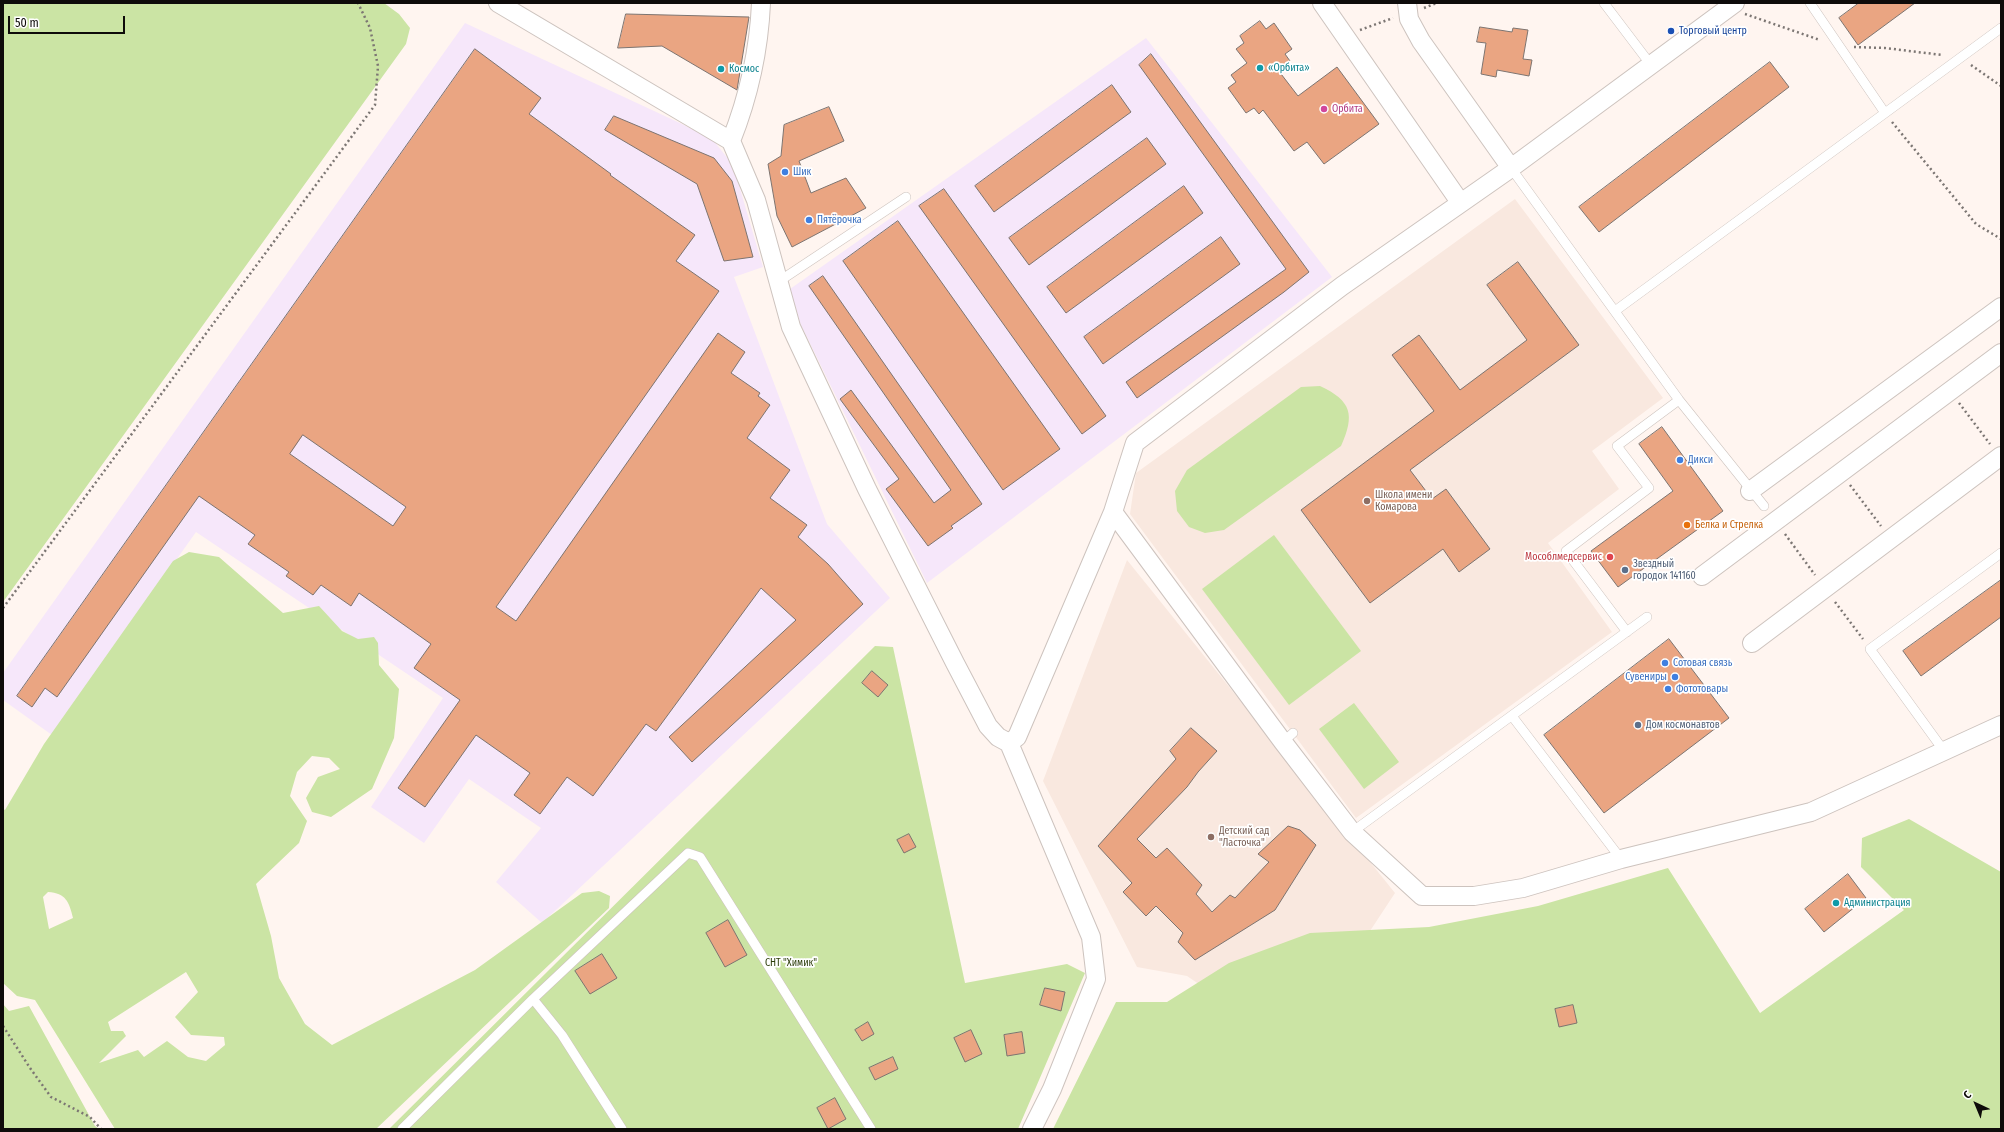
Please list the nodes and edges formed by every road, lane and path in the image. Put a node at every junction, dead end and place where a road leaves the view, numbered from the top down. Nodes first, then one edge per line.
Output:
1 (358, 3) edge
2 (498, 3) edge
3 (761, 3) edge
4 (1322, 3) edge
5 (1407, 3) edge
6 (1604, 3) edge
7 (1810, 3) edge
8 (1731, 6) edge
9 (2001, 28) edge
10 (1839, 47) junction
11 (1960, 58) junction
12 (1650, 65) junction
13 (2001, 86) edge
14 (1885, 113) junction
15 (731, 141) junction
16 (1511, 168) junction
17 (906, 197) dead end
18 (1460, 202) junction
19 (2001, 239) edge
20 (778, 282) junction
21 (2001, 307) edge
22 (1615, 311) junction
23 (2001, 353) edge
24 (1950, 391) junction
25 (1679, 400) junction
26 (2000, 457) edge
27 (1840, 473) junction
28 (1750, 491) junction
29 (1764, 506) dead end
30 (1113, 512) junction
31 (1891, 539) junction
32 (2001, 553) edge
33 (1702, 576) dead end
34 (3, 608) edge
35 (1647, 617) dead end
36 (1626, 632) junction
37 (1752, 643) dead end
38 (1512, 716) junction
39 (2001, 725) edge
40 (1008, 743) junction
41 (1944, 751) junction
42 (1352, 832) junction
43 (1621, 859) junction
44 (533, 999) junction
45 (3, 1026) edge
46 (101, 1129) edge
47 (402, 1129) edge
48 (622, 1129) edge
49 (871, 1129) edge
50 (1032, 1129) edge

1 - 34 path
2 - 15 street
3 - 15 street
4 - 18 street
5 - 16 street
6 - 12 lane
7 - 10 lane
8 - 10 path
8 - 12 street
9 - 11 lane
10 - 11 path
10 - 14 lane
11 - 13 path
11 - 14 lane
12 - 16 street
14 - 19 path
14 - 22 lane
15 - 20 street
16 - 18 street
16 - 22 lane
17 - 20 lane
18 - 30 street
20 - 40 street
21 - 28 street
22 - 25 lane
23 - 24 street
24 - 26 path
24 - 27 street
25 - 28 lane
25 - 36 lane
26 - 31 street
27 - 31 path
27 - 33 street
28 - 29 lane
30 - 40 street
30 - 42 street
31 - 37 street
32 - 41 lane
35 - 36 lane
36 - 38 lane
38 - 42 lane
38 - 43 lane
39 - 41 street
40 - 50 street
41 - 43 street
42 - 43 street
44 - 47 lane
44 - 48 lane
44 - 49 lane
45 - 46 path

